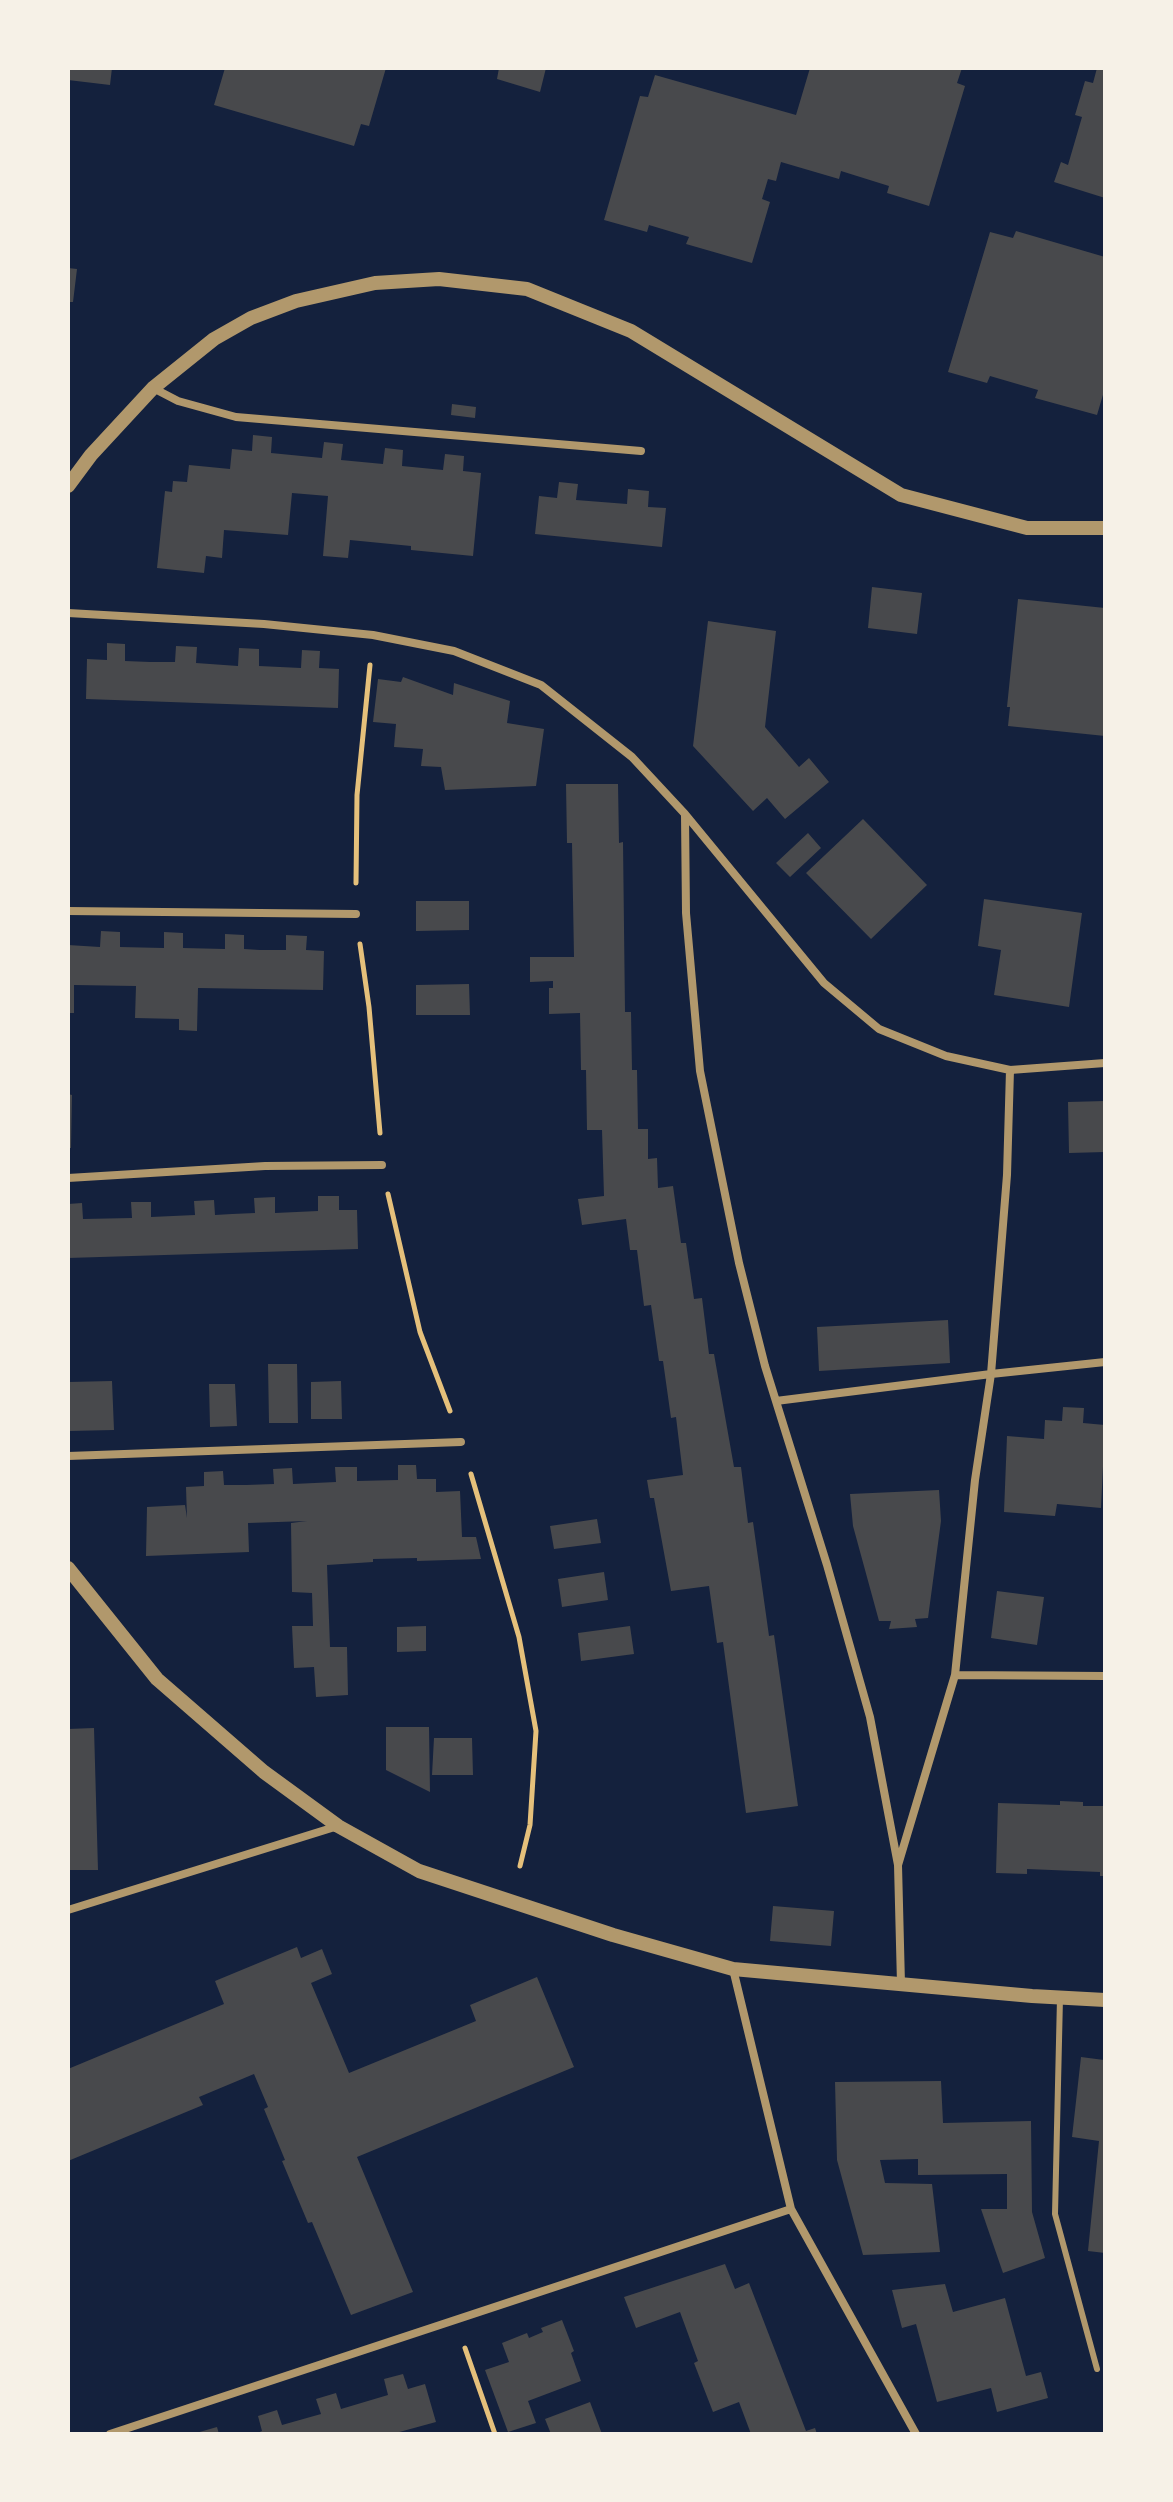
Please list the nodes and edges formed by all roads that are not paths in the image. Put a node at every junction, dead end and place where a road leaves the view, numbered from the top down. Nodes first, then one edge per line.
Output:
1 (153, 388) junction
2 (641, 451) dead end
3 (68, 486) edge
4 (1105, 528) edge
5 (68, 613) edge
6 (685, 814) junction
7 (68, 911) edge
8 (356, 914) road end
9 (1105, 1063) edge
10 (1010, 1070) junction
11 (382, 1165) road end
12 (68, 1178) edge
13 (1105, 1362) edge
14 (991, 1374) junction
15 (776, 1401) junction
16 (461, 1442) road end
17 (68, 1456) edge
18 (68, 1568) edge
19 (955, 1675) junction
20 (1105, 1676) edge
21 (338, 1826) junction
22 (898, 1865) junction
23 (68, 1910) edge
24 (733, 1969) junction
25 (901, 1984) junction
26 (1060, 1998) junction
27 (1105, 2000) edge
28 (791, 2209) junction
29 (1097, 2369) dead end
30 (135, 2430) edge
31 (110, 2434) edge
32 (916, 2434) edge

1 - 2 street
1 - 3 street
1 - 4 street
5 - 6 street
6 - 10 street
6 - 15 street
7 - 8 street
9 - 10 street
10 - 14 street
11 - 12 street
13 - 14 street
14 - 15 street
14 - 19 street
15 - 22 street
16 - 17 street
18 - 21 street
19 - 20 street
19 - 22 street
21 - 23 street
21 - 24 street
22 - 25 street
24 - 25 street
24 - 28 street
25 - 26 street
26 - 27 street
26 - 29 lane
28 - 30 street
28 - 32 street
30 - 31 street

